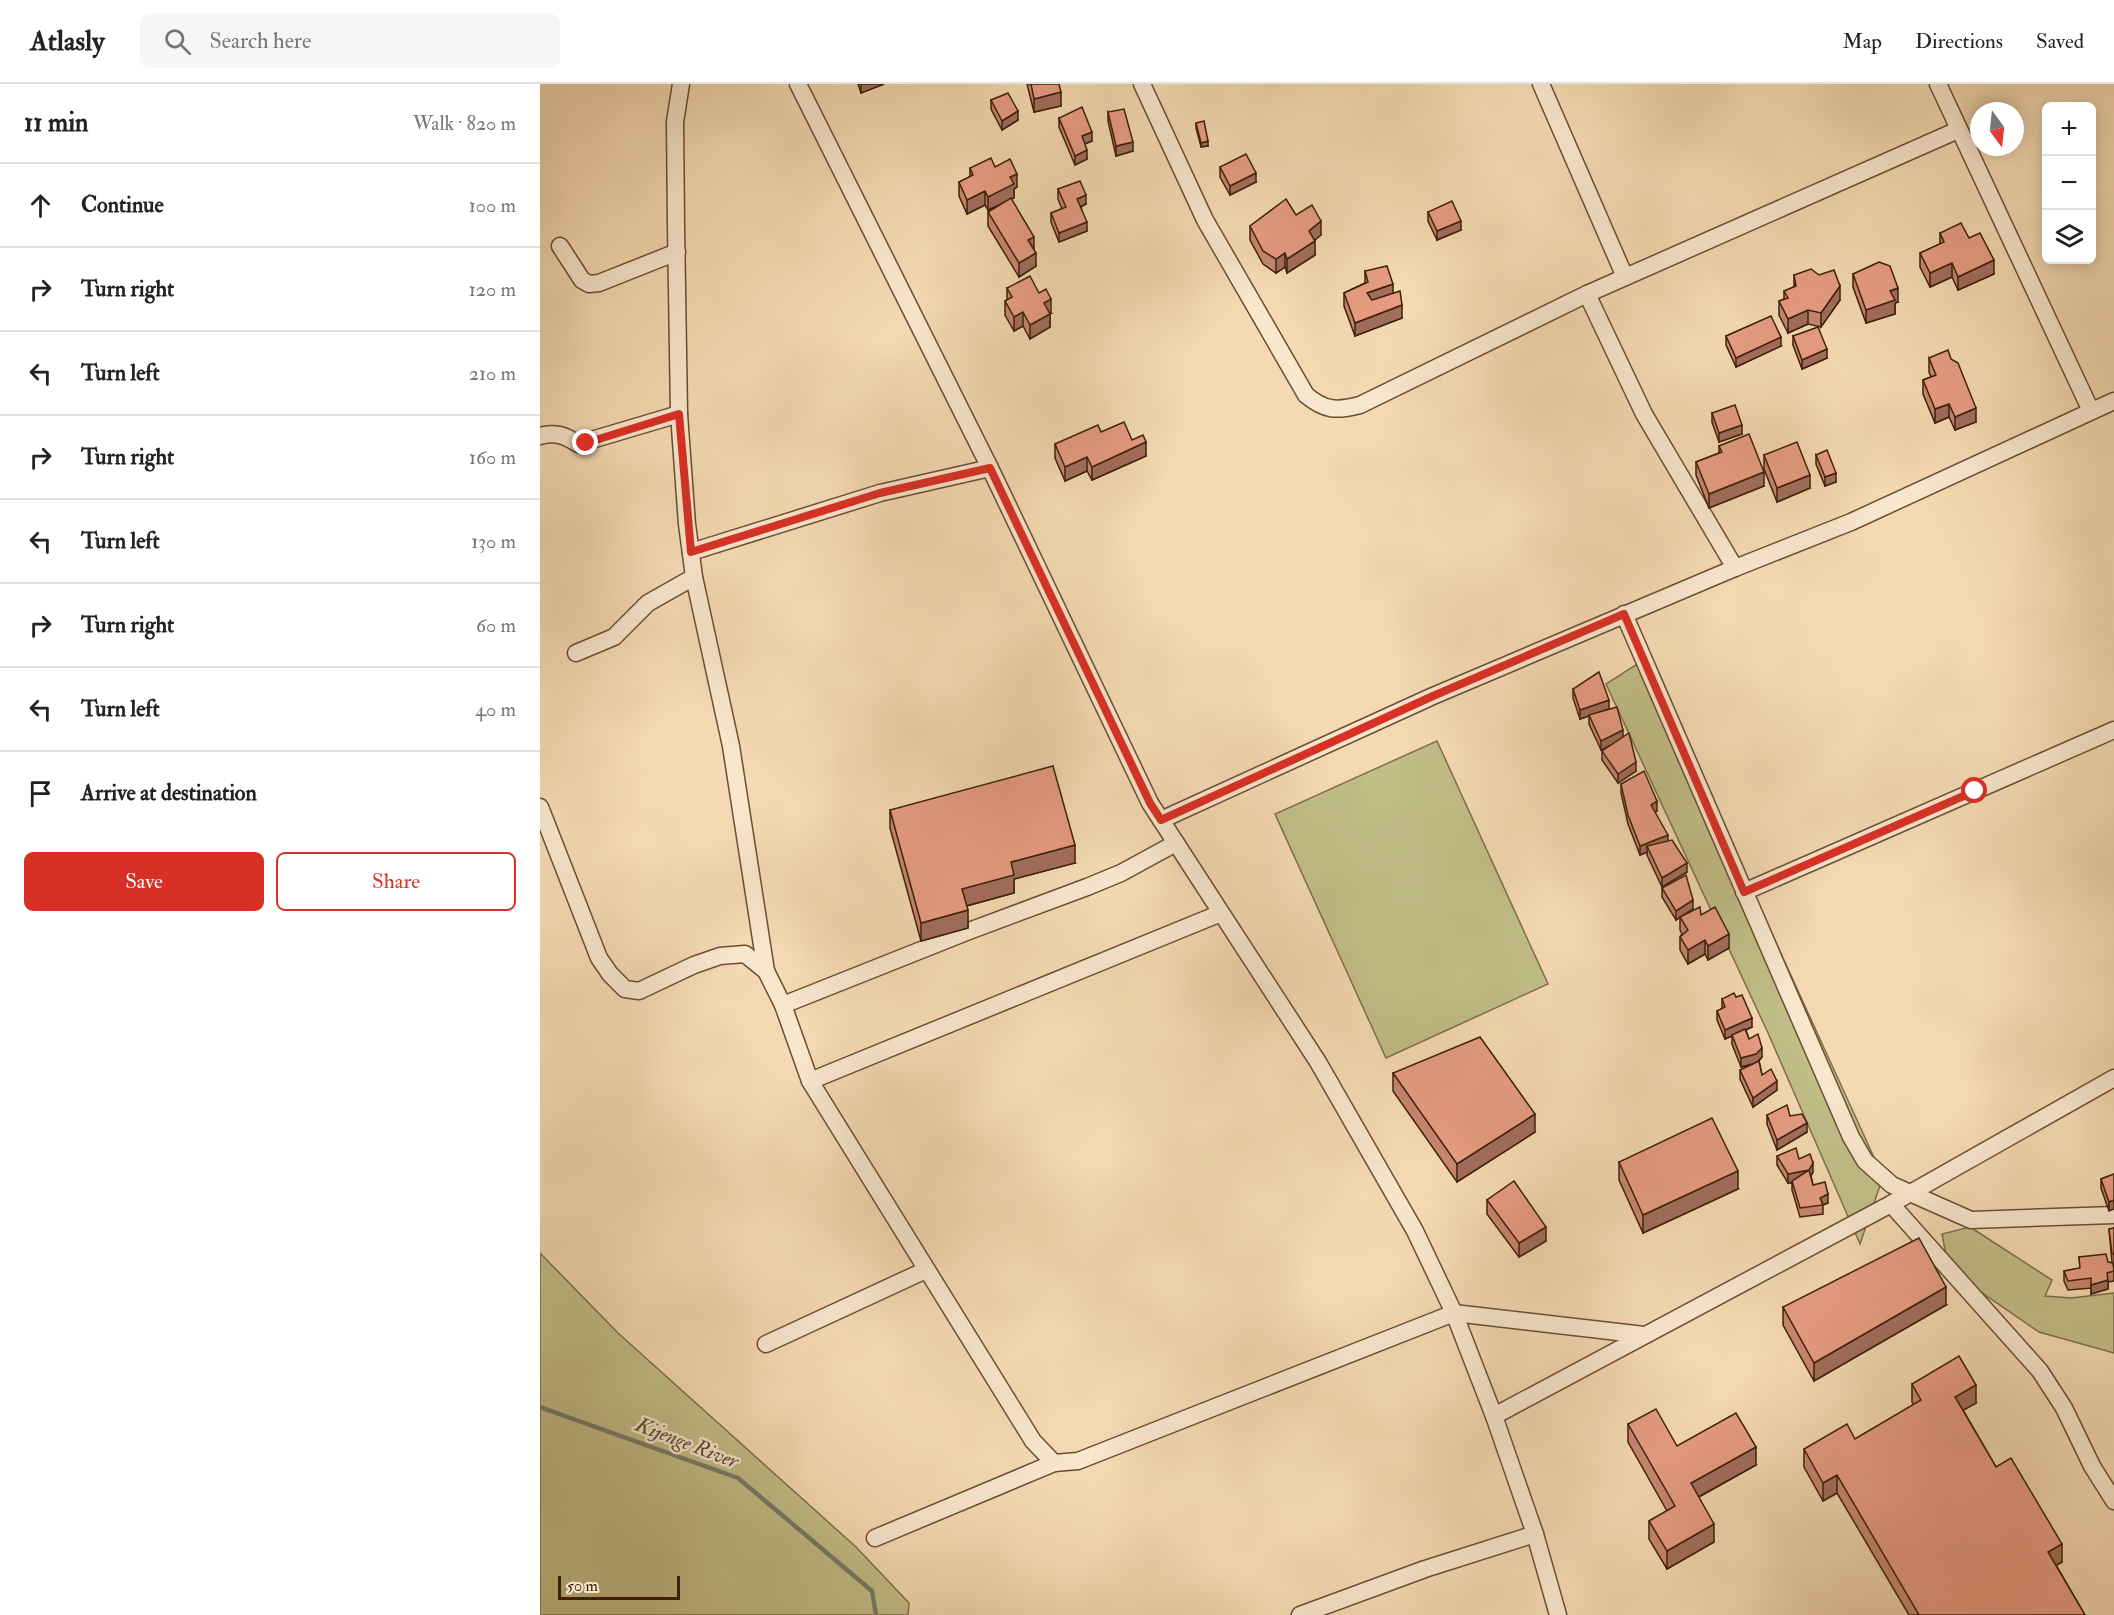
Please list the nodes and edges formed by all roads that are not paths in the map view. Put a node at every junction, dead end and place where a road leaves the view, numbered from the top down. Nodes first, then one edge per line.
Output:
1 (681, 84) edge
2 (798, 84) edge
3 (1142, 84) edge
4 (1541, 84) edge
5 (1938, 84) edge
6 (1958, 130) junction
7 (560, 246) dead end
8 (677, 252) junction
9 (1625, 277) junction
10 (1587, 294) junction
11 (2114, 401) edge
12 (2091, 411) junction
13 (679, 414) junction
14 (540, 436) edge
15 (990, 468) junction
16 (691, 552) junction
17 (1735, 568) junction
18 (694, 577) junction
19 (1624, 614) junction
20 (576, 653) dead end
21 (2114, 730) edge
22 (540, 807) edge
23 (1161, 820) junction
24 (1176, 843) junction
25 (1744, 892) junction
26 (1221, 913) junction
27 (766, 971) junction
28 (783, 1005) junction
29 (2114, 1078) edge
30 (810, 1081) junction
31 (1912, 1192) junction
32 (1891, 1204) junction
33 (2114, 1215) edge
34 (926, 1270) junction
35 (1455, 1313) junction
36 (1644, 1335) junction
37 (766, 1344) dead end
38 (1494, 1416) junction
39 (1054, 1463) junction
40 (2114, 1501) edge
41 (1535, 1534) junction
42 (875, 1538) dead end
43 (1300, 1615) edge
44 (1558, 1615) edge

1 - 8 street
2 - 15 street
3 - 10 street
4 - 9 street
5 - 6 street
6 - 9 street
6 - 12 street
7 - 8 street
8 - 13 street
9 - 10 street
10 - 17 street
11 - 12 street
12 - 17 street
13 - 14 street
13 - 16 street
15 - 16 street
15 - 23 street
16 - 18 street
17 - 19 street
18 - 20 street
18 - 27 street
19 - 23 street
19 - 25 street
21 - 25 street
22 - 27 street
23 - 24 street
24 - 26 street
24 - 28 street
25 - 31 street
26 - 30 street
26 - 35 street
27 - 28 street
28 - 30 street
29 - 31 street
30 - 34 street
31 - 32 street
31 - 33 street
32 - 36 street
32 - 40 street
34 - 37 street
34 - 39 street
35 - 36 street
35 - 38 street
35 - 39 street
36 - 38 street
38 - 41 street
39 - 42 street
41 - 43 street
41 - 44 street

